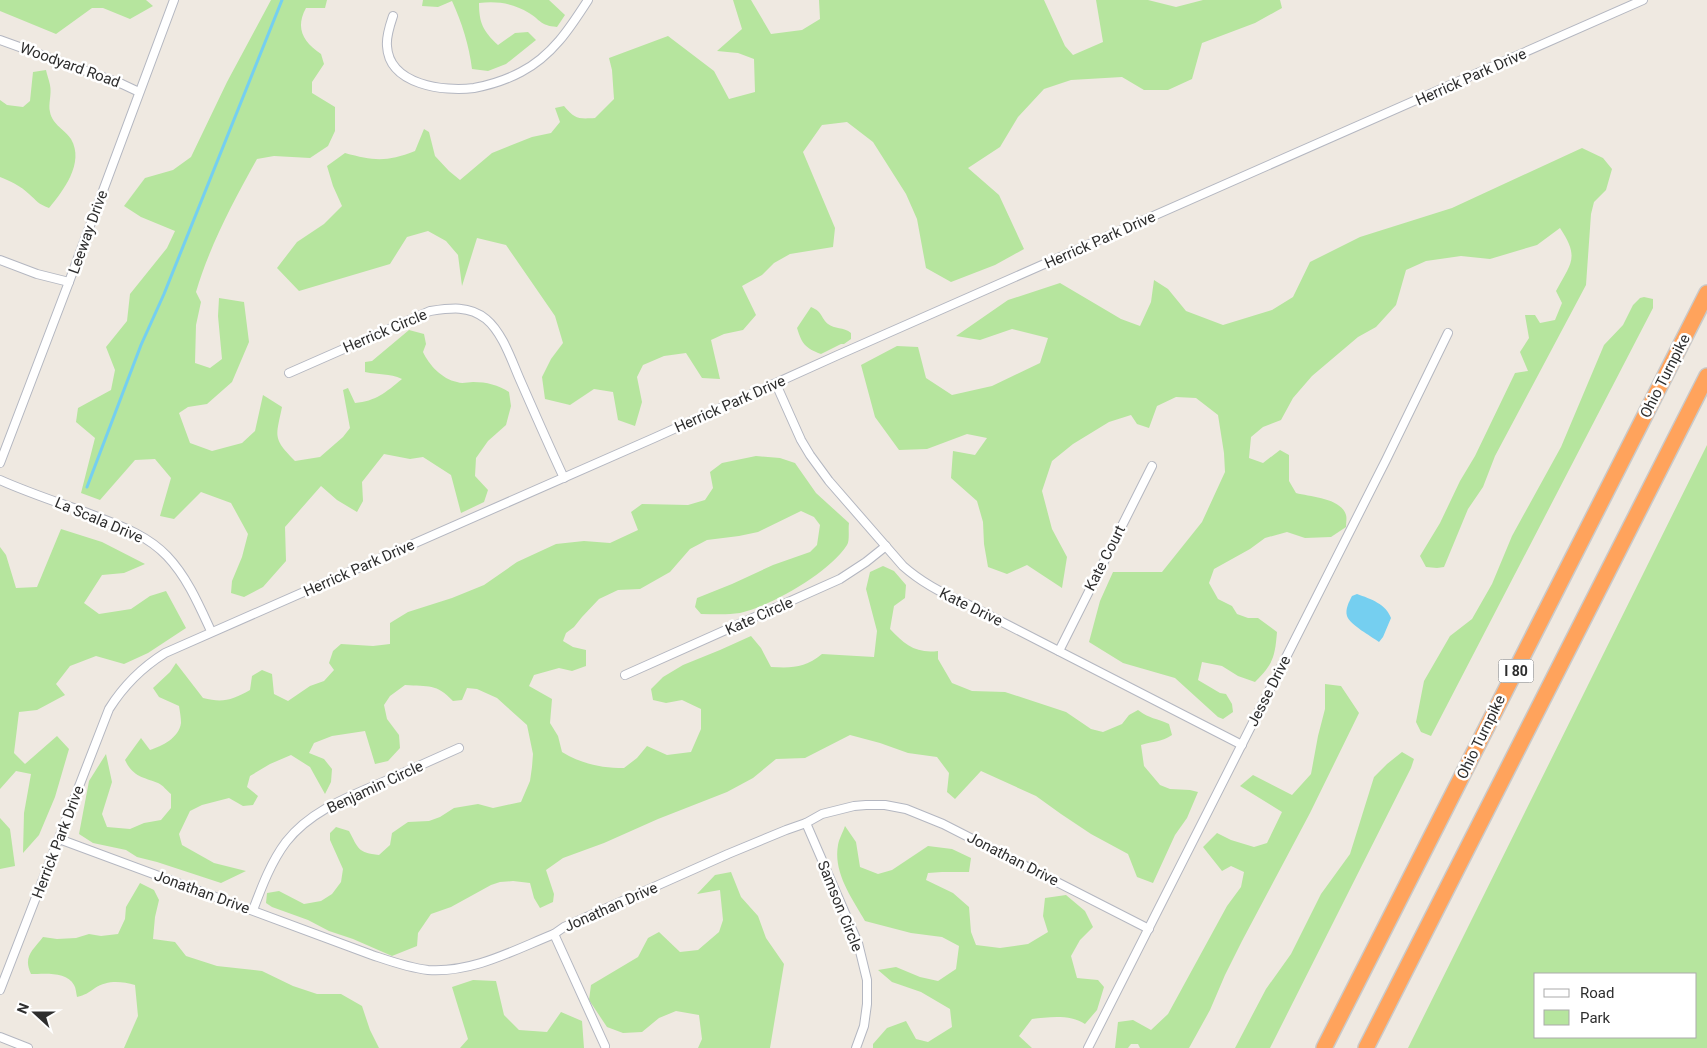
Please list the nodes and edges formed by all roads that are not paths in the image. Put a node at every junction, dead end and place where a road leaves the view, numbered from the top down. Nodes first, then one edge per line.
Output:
1 (174, 0) edge
2 (588, 0) edge
3 (1643, 0) edge
4 (392, 16) dead end
5 (0, 40) edge
6 (139, 92) junction
7 (0, 260) edge
8 (69, 282) junction
9 (1707, 293) edge
10 (1448, 333) dead end
11 (289, 373) dead end
12 (1707, 376) edge
13 (776, 384) junction
14 (0, 463) edge
15 (1152, 466) dead end
16 (564, 478) junction
17 (0, 480) edge
18 (886, 546) junction
19 (212, 632) junction
20 (1058, 651) junction
21 (625, 675) dead end
22 (1242, 745) junction
23 (459, 748) dead end
24 (806, 823) junction
25 (59, 839) junction
26 (253, 910) junction
27 (1148, 929) junction
28 (554, 934) junction
29 (0, 990) edge
30 (0, 1037) edge
31 (605, 1046) dead end
32 (28, 1048) edge
33 (856, 1048) edge
34 (1088, 1048) edge
35 (1324, 1048) edge
36 (1366, 1048) edge

1 - 6 street, Leeway Drive
2 - 4 street
3 - 13 street, Herrick Park Drive
5 - 6 street, Woodyard Road
6 - 8 street, Leeway Drive
7 - 8 street
8 - 14 street, Leeway Drive
9 - 35 highway, Ohio Turnpike / I 80
10 - 22 street, Jesse Drive
11 - 16 street, Herrick Circle
12 - 36 highway, I 80
13 - 16 street, Herrick Park Drive
13 - 18 street, Kate Drive
15 - 20 street, Kate Court
16 - 19 street, Herrick Park Drive
17 - 19 street, La Scala Drive
18 - 20 street, Kate Drive
18 - 21 street, Kate Circle
19 - 25 street, Herrick Park Drive
20 - 22 street, Kate Drive
22 - 27 street, Jesse Drive
23 - 26 street, Benjamin Circle
24 - 27 street, Jonathan Drive
24 - 28 street, Jonathan Drive
24 - 33 street, Samson Circle
25 - 26 street, Jonathan Drive
25 - 29 street, Herrick Park Drive
26 - 28 street, Jonathan Drive
27 - 34 street, Jesse Drive
28 - 31 street
30 - 32 street

